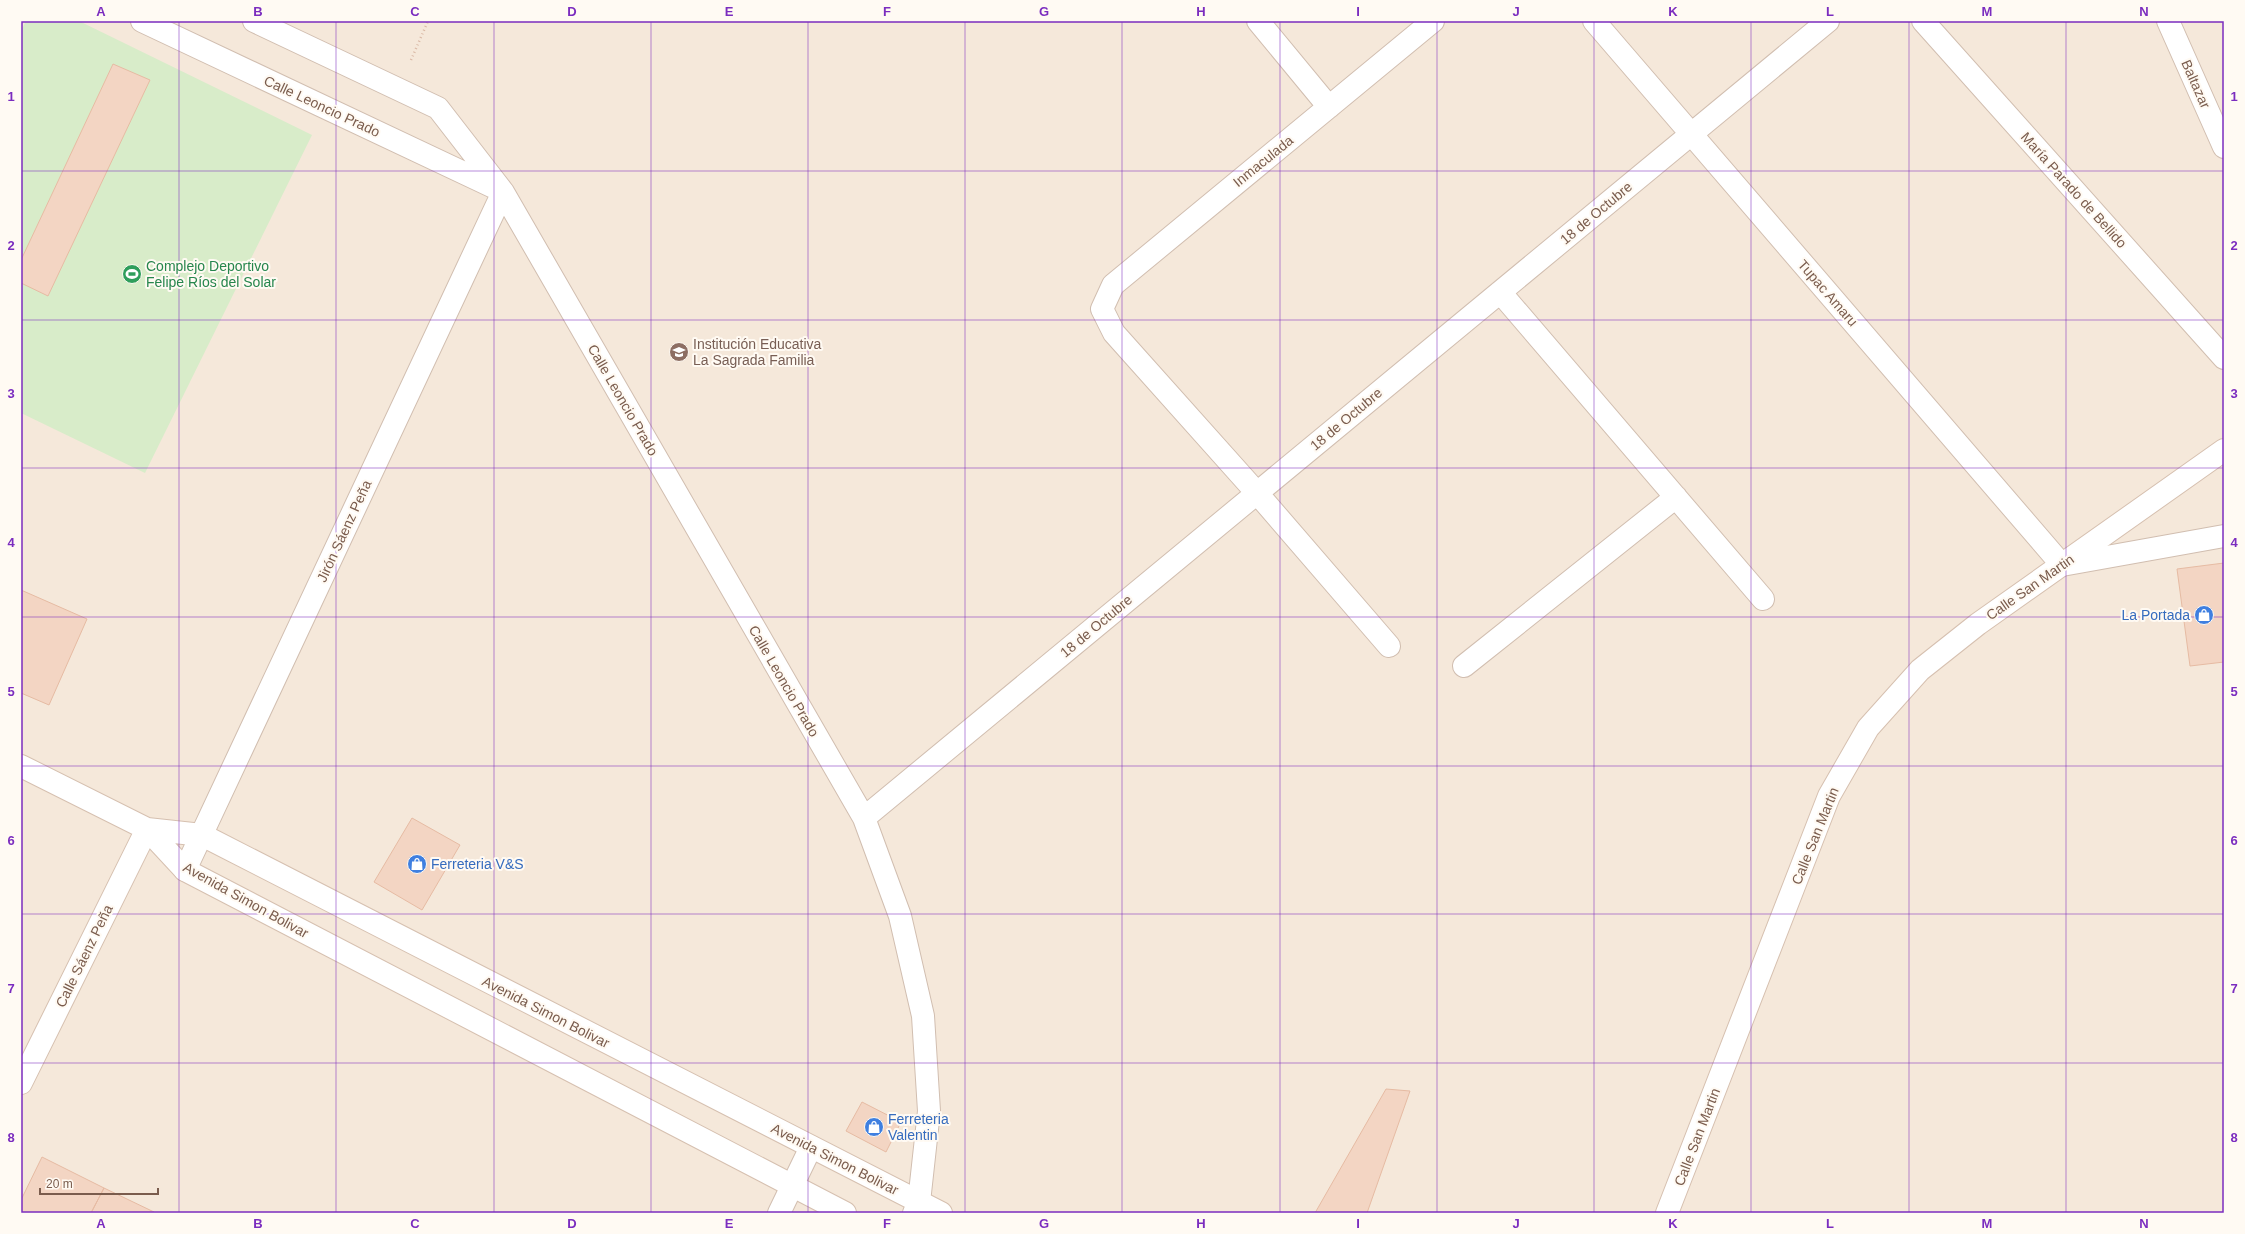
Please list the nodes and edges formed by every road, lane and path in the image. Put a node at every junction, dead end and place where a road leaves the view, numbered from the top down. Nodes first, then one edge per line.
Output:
1 (142, 21) edge
2 (254, 21) edge
3 (428, 21) edge
4 (1258, 21) edge
5 (1434, 21) edge
6 (1594, 21) edge
7 (1828, 21) edge
8 (1923, 21) edge
9 (2168, 21) edge
10 (398, 88) junction
11 (1329, 107) junction
12 (1691, 134) junction
13 (2224, 147) edge
14 (502, 192) junction
15 (1500, 292) junction
16 (2224, 358) edge
17 (2224, 450) edge
18 (1257, 493) junction
19 (1676, 497) junction
20 (2224, 536) edge
21 (2062, 565) junction
22 (1763, 598) dead end
23 (1389, 646) dead end
24 (1464, 666) dead end
25 (21, 766) edge
26 (864, 818) junction
27 (147, 829) junction
28 (202, 835) junction
29 (185, 870) junction
30 (21, 1084) edge
31 (811, 1147) junction
32 (792, 1186) junction
33 (916, 1207) edge
34 (779, 1213) edge
35 (845, 1213) edge
36 (941, 1213) edge
37 (1667, 1213) edge

1 - 14 street, Calle Leoncio Prado
2 - 10 street, Calle Leoncio Prado
3 - 10 path
4 - 11 street
5 - 11 street, Inmaculada
6 - 12 street, Tupac Amaru
7 - 12 street, 18 de Octubre
8 - 16 street, María Parado de Bellido
9 - 13 street, Baltazar
10 - 14 street, Calle Leoncio Prado
11 - 18 street, Inmaculada
12 - 15 street, 18 de Octubre
12 - 21 street, Tupac Amaru
14 - 26 street, Calle Leoncio Prado
14 - 28 street, Jirón Sáenz Peña
15 - 18 street, 18 de Octubre
15 - 19 street
17 - 21 street, Calle San Martin
18 - 23 street
18 - 26 street, 18 de Octubre
19 - 22 street
19 - 24 street
20 - 21 street
21 - 37 street, Calle San Martin
25 - 27 street, Avenida Simon Bolivar
26 - 33 street, Calle Leoncio Prado
27 - 28 street, Avenida Simon Bolivar
27 - 29 street, Avenida Simon Bolivar
27 - 30 street, Calle Sáenz Peña
28 - 29 street, Jirón Sáenz Peña
28 - 31 street, Avenida Simon Bolivar
29 - 32 street, Avenida Simon Bolivar
31 - 32 street
31 - 33 street, Avenida Simon Bolivar
32 - 34 street
32 - 35 street, Avenida Simon Bolivar
33 - 36 street, Avenida Simon Bolivar

